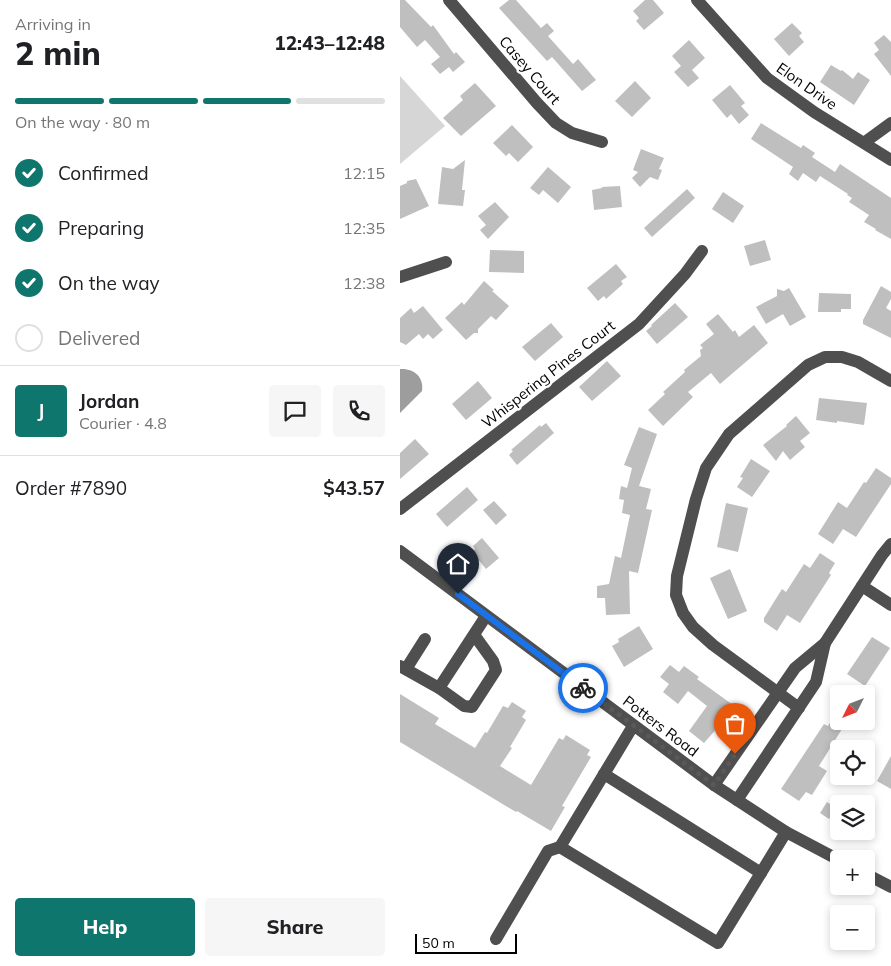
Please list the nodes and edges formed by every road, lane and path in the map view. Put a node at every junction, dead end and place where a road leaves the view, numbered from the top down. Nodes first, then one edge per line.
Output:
1 (448, 0) edge
2 (697, 0) edge
3 (891, 123) edge
4 (602, 142) dead end
5 (865, 142) junction
6 (891, 160) edge
7 (702, 251) dead end
8 (446, 262) dead end
9 (400, 277) edge
10 (891, 380) edge
11 (400, 509) edge
12 (891, 544) edge
13 (400, 551) edge
14 (862, 586) junction
15 (891, 605) edge
16 (486, 616) junction
17 (474, 636) junction
18 (425, 639) dead end
19 (825, 643) junction
20 (403, 667) edge
21 (439, 688) junction
22 (778, 692) junction
23 (799, 708) junction
24 (633, 726) junction
25 (604, 774) junction
26 (714, 785) junction
27 (737, 800) junction
28 (786, 832) junction
29 (560, 848) junction
30 (830, 855) edge
31 (761, 873) junction
32 (875, 879) edge
33 (891, 887) edge
34 (496, 939) dead end

1 - 4 street, Casey Court
2 - 5 street, Elon Drive
3 - 5 street
5 - 6 street, Elon Drive
7 - 11 street, Whispering Pines Court
8 - 9 street
10 - 22 street
12 - 14 street
13 - 16 street, Potters Road
14 - 15 street
14 - 19 street
16 - 17 street
16 - 24 street, Potters Road
17 - 21 street
17 - 21 street
18 - 20 street
19 - 22 street
19 - 23 street
20 - 21 street
22 - 23 street
22 - 26 street
23 - 27 street
24 - 25 street
24 - 26 street, Potters Road
25 - 29 street
25 - 31 street
26 - 27 street, Potters Road
27 - 28 street, Potters Road
28 - 30 street, Potters Road
28 - 31 street
29 - 31 street
29 - 34 street
32 - 33 street

